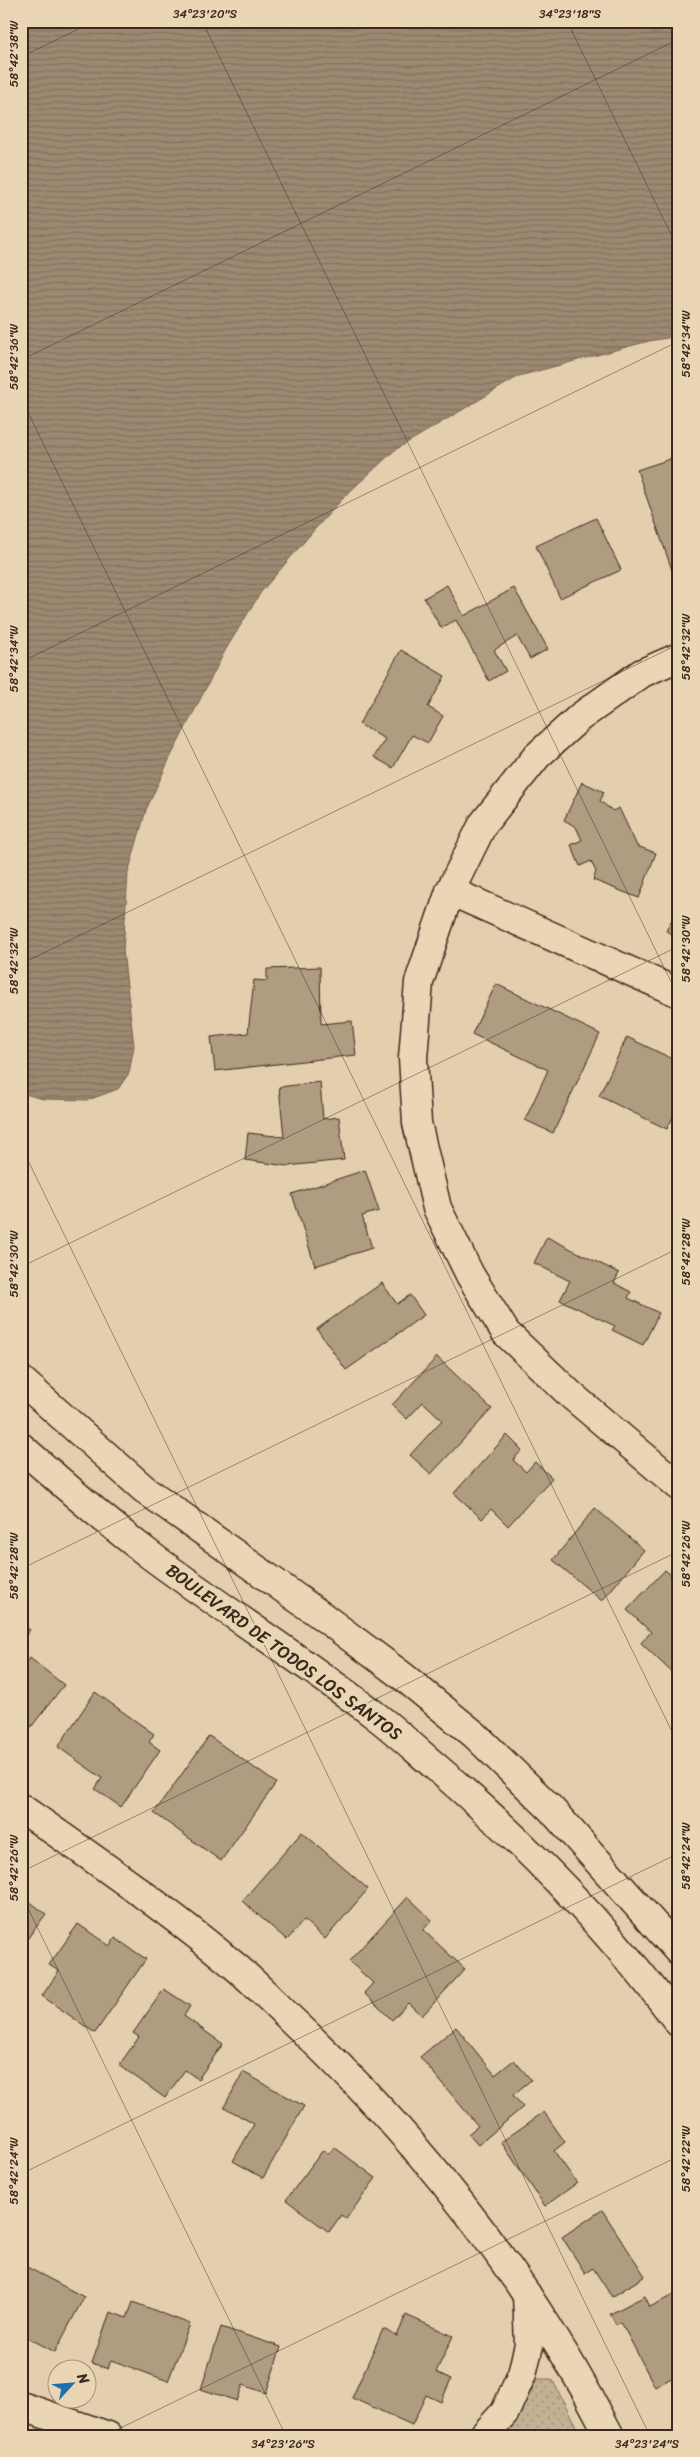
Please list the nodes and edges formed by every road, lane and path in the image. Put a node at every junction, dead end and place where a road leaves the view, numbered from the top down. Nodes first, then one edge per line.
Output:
1 (679, 658) edge
2 (450, 891) junction
3 (679, 993) edge
4 (21, 1380) edge
5 (21, 1447) edge
6 (679, 1486) edge
7 (21, 1808) edge
8 (679, 1952) edge
9 (679, 2023) edge
10 (527, 2293) junction
11 (21, 2406) edge
12 (108, 2436) edge
13 (483, 2436) edge
14 (610, 2436) edge

1 - 2 street
2 - 3 street
2 - 6 street
4 - 8 street
5 - 9 street, BOULEVARD DE TODOS LOS SANTOS
7 - 10 street
10 - 13 street
10 - 14 street
11 - 12 street

